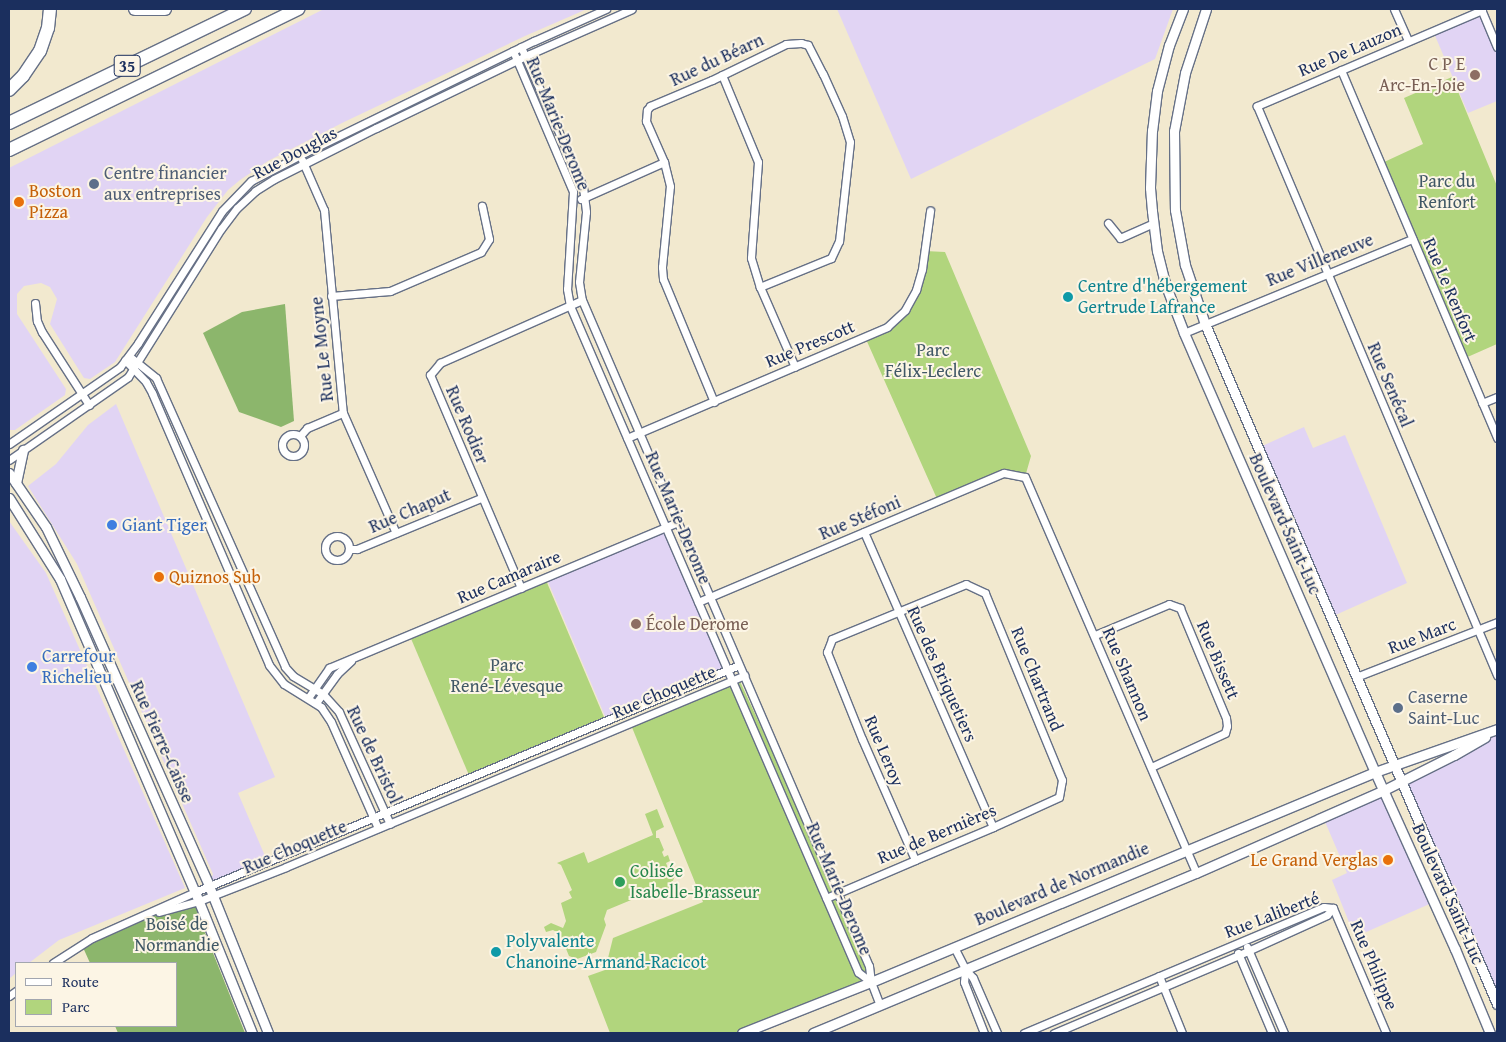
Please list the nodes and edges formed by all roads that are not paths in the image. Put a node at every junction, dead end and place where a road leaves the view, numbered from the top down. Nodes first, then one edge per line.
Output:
1 (50, 9) edge
2 (135, 9) edge
3 (165, 9) edge
4 (245, 9) edge
5 (298, 9) edge
6 (606, 9) edge
7 (632, 9) edge
8 (1183, 9) edge
9 (1206, 9) edge
10 (1394, 9) edge
11 (1482, 9) edge
12 (1408, 42) junction
13 (521, 47) junction
14 (1497, 47) edge
15 (513, 51) junction
16 (526, 56) junction
17 (517, 60) junction
18 (1341, 70) junction
19 (722, 75) junction
20 (9, 90) edge
21 (1257, 106) joint
22 (9, 123) edge
23 (9, 150) edge
24 (300, 155) junction
25 (664, 162) junction
26 (304, 164) junction
27 (585, 197) junction
28 (574, 203) junction
29 (482, 206) dead end
30 (930, 211) dead end
31 (1108, 223) dead end
32 (1153, 223) junction
33 (1412, 239) junction
34 (1326, 274) junction
35 (760, 287) junction
36 (332, 296) junction
37 (582, 300) junction
38 (35, 303) dead end
39 (570, 306) junction
40 (1205, 324) junction
41 (1184, 333) junction
42 (127, 358) junction
43 (136, 366) junction
44 (796, 367) junction
45 (82, 394) junction
46 (1497, 397) edge
47 (714, 402) junction
48 (1482, 403) junction
49 (89, 405) junction
50 (343, 413) junction
51 (640, 433) junction
52 (300, 436) dead end
53 (12, 438) edge
54 (627, 438) junction
55 (1497, 438) edge
56 (9, 444) edge
57 (23, 450) junction
58 (9, 460) edge
59 (9, 473) edge
60 (200, 476) junction
61 (190, 480) junction
62 (16, 483) junction
63 (1031, 486) joint
64 (9, 498) edge
65 (481, 498) junction
66 (678, 522) junction
67 (666, 527) junction
68 (864, 532) junction
69 (396, 533) junction
70 (349, 549) dead end
71 (246, 582) junction
72 (237, 587) junction
73 (521, 588) junction
74 (710, 598) junction
75 (698, 602) junction
76 (898, 611) junction
77 (1497, 622) edge
78 (1478, 631) junction
79 (1094, 635) junction
80 (352, 660) junction
81 (739, 665) junction
82 (727, 669) junction
83 (744, 675) junction
84 (1497, 675) edge
85 (1356, 677) junction
86 (732, 680) junction
87 (315, 688) junction
88 (323, 694) junction
89 (308, 698) junction
90 (316, 703) junction
91 (1497, 729) edge
92 (565, 738) junction
93 (569, 748) junction
94 (1395, 764) junction
95 (1150, 767) junction
96 (1375, 772) junction
97 (1402, 781) junction
98 (455, 783) junction
99 (1384, 790) junction
100 (459, 795) junction
101 (1060, 797) joint
102 (384, 812) junction
103 (374, 818) junction
104 (390, 824) junction
105 (993, 827) junction
106 (378, 828) junction
107 (1186, 849) junction
108 (915, 860) junction
109 (1196, 873) junction
110 (209, 886) junction
111 (195, 892) junction
112 (838, 894) junction
113 (213, 896) junction
114 (826, 898) junction
115 (199, 901) junction
116 (1333, 908) junction
117 (139, 918) junction
118 (1245, 942) junction
119 (1471, 942) junction
120 (1235, 946) junction
121 (954, 947) junction
122 (1455, 949) junction
123 (1249, 950) junction
124 (1239, 955) junction
125 (55, 962) edge
126 (965, 969) junction
127 (1159, 976) junction
128 (871, 982) junction
129 (1163, 988) junction
130 (1120, 993) junction
131 (1124, 1004) junction
132 (1497, 1004) edge
133 (880, 1005) junction
134 (1284, 1031) edge
135 (252, 1033) edge
136 (267, 1033) edge
137 (742, 1033) edge
138 (813, 1033) edge
139 (984, 1033) edge
140 (997, 1033) edge
141 (1024, 1033) edge
142 (1054, 1033) edge
143 (1182, 1033) edge
144 (1273, 1033) edge
145 (1386, 1033) edge
146 (1490, 1033) edge

1 - 20 highway
2 - 3 highway
4 - 22 highway, 35
5 - 23 highway, 35
6 - 13 street, Rue Douglas
7 - 16 street, Rue Douglas
8 - 32 street, Boulevard Saint-Luc
9 - 40 street, Boulevard Saint-Luc
10 - 12 street
11 - 12 street, Rue De Lauzon
11 - 14 street
12 - 18 street, Rue De Lauzon
13 - 15 street, Rue Douglas
13 - 16 street, Rue Marie-Derome
15 - 17 street, Rue Marie-Derome
15 - 24 street, Rue Douglas
16 - 17 street, Rue Douglas
16 - 27 street, Rue Marie-Derome
17 - 26 street, Rue Douglas
17 - 28 street, Rue Marie-Derome
18 - 21 street, Rue De Lauzon
18 - 33 street, Rue Le Renfort
19 - 25 street, Rue du Béarn
19 - 35 street
19 - 35 street, Rue du Béarn
21 - 34 street, Rue Senécal
24 - 26 street, Rue Le Moyne
24 - 42 street, Rue Douglas
25 - 27 street
25 - 47 street, Rue du Béarn
26 - 36 street, Rue Le Moyne
26 - 43 street, Rue Douglas
27 - 28 street
27 - 37 street, Rue Marie-Derome
28 - 39 street, Rue Marie-Derome
29 - 36 street
30 - 44 street, Rue Prescott
31 - 32 street
32 - 41 street, Boulevard Saint-Luc
33 - 34 street, Rue Villeneuve
33 - 48 street, Rue Le Renfort
34 - 40 street, Rue Villeneuve
34 - 78 street, Rue Senécal
35 - 44 street
36 - 50 street, Rue Le Moyne
37 - 39 street, Rue Rodier
37 - 51 street, Rue Marie-Derome
38 - 45 street
39 - 54 street, Rue Marie-Derome
39 - 65 street, Rue Rodier
40 - 41 street, Rue Villeneuve
40 - 85 street, Boulevard Saint-Luc
41 - 96 street, Boulevard Saint-Luc
42 - 43 street, Rue de Bristol
42 - 45 street, Rue Douglas
43 - 49 street, Rue Douglas
43 - 60 street, Rue de Bristol
43 - 61 street, Rue de Bristol
44 - 47 street, Rue Prescott
45 - 49 street
45 - 53 street, Rue Douglas
46 - 48 street
47 - 51 street, Rue Prescott
48 - 55 street, Rue Le Renfort
49 - 57 street, Rue Douglas
50 - 52 street
50 - 69 street, Rue Le Moyne
51 - 54 street, Rue Prescott
51 - 66 street, Rue Marie-Derome
53 - 56 street, Rue Douglas
54 - 67 street, Rue Marie-Derome
57 - 58 street, Rue Douglas
57 - 62 street
59 - 62 street, Rue Pierre-Caisse
60 - 61 street
60 - 71 street, Rue de Bristol
61 - 72 street, Rue de Bristol
62 - 110 street, Rue Pierre-Caisse
63 - 68 street, Rue Stéfoni
63 - 79 street, Rue Shannon
64 - 111 street, Rue Pierre-Caisse
65 - 69 street, Rue Chaput
65 - 73 street, Rue Rodier
66 - 67 street, Rue Camaraire
66 - 74 street, Rue Marie-Derome
67 - 73 street, Rue Camaraire
67 - 75 street, Rue Marie-Derome
68 - 74 street, Rue Stéfoni
68 - 76 street, Rue des Briquetiers
69 - 70 street, Rue Chaput
71 - 72 street
71 - 87 street, Rue de Bristol
72 - 89 street, Rue de Bristol
73 - 80 street, Rue Camaraire
74 - 75 street, Rue Stéfoni
74 - 81 street, Rue Marie-Derome
75 - 82 street, Rue Marie-Derome
76 - 101 street, Rue Chartrand
76 - 105 street, Rue des Briquetiers
76 - 108 street, Rue Leroy
77 - 78 street, Rue Marc
78 - 84 street, Rue Senécal
78 - 85 street, Rue Marc
79 - 95 street, Rue Shannon
79 - 95 street, Rue Bissett
80 - 87 street, Rue Camaraire
80 - 88 street, Rue Camaraire
81 - 82 street, Rue Choquette
81 - 83 street, Rue Marie-Derome
82 - 86 street, Rue Marie-Derome
82 - 92 street, Rue Choquette
83 - 86 street, Rue Choquette
83 - 112 street, Rue Marie-Derome
85 - 94 street, Boulevard Saint-Luc
86 - 93 street, Rue Choquette
86 - 114 street, Rue Marie-Derome
87 - 88 street, Rue de Bristol
87 - 89 street, Rue Camaraire
88 - 90 street, Rue Camaraire
88 - 102 street, Rue de Bristol
89 - 90 street, Rue de Bristol
90 - 103 street, Rue de Bristol
91 - 94 street, Boulevard de Normandie
91 - 97 street
92 - 93 street
92 - 98 street, Rue Choquette
93 - 100 street, Rue Choquette
94 - 96 street, Boulevard de Normandie
94 - 97 street, Boulevard Saint-Luc
95 - 107 street, Rue Shannon
96 - 99 street, Boulevard Saint-Luc
96 - 107 street, Boulevard de Normandie
97 - 99 street
97 - 119 street, Boulevard Saint-Luc
98 - 100 street
98 - 102 street, Rue Choquette
99 - 109 street
99 - 122 street, Boulevard Saint-Luc
100 - 104 street, Rue Choquette
101 - 105 street, Rue de Bernières
102 - 103 street, Rue Choquette
102 - 104 street, Rue de Bristol
103 - 106 street, Rue de Bristol
103 - 110 street, Rue Choquette
104 - 106 street, Rue Choquette
105 - 108 street, Rue de Bernières
106 - 113 street, Rue Choquette
107 - 109 street, Rue Shannon
107 - 121 street, Boulevard de Normandie
108 - 112 street, Rue de Bernières
109 - 126 street
110 - 111 street, Rue Choquette
110 - 113 street, Rue Pierre-Caisse
111 - 115 street, Rue Pierre-Caisse
111 - 117 street, Rue Choquette
112 - 114 street, Rue de Bernières
112 - 128 street, Rue Marie-Derome
113 - 115 street, Rue Choquette
113 - 136 street, Rue Pierre-Caisse
114 - 128 street, Rue Marie-Derome
115 - 117 street, Rue Choquette
115 - 135 street, Rue Pierre-Caisse
116 - 118 street, Rue Laliberté
116 - 123 street, Rue Laliberté
116 - 145 street, Rue Philippe
117 - 125 street, Rue Choquette
118 - 120 street, Rue Laliberté
118 - 123 street
119 - 122 street
119 - 132 street, Boulevard Saint-Luc
120 - 124 street
120 - 127 street, Rue Laliberté
121 - 126 street
121 - 128 street, Boulevard de Normandie
122 - 146 street, Boulevard Saint-Luc
123 - 124 street, Rue Laliberté
123 - 134 street
124 - 129 street, Rue Laliberté
124 - 144 street
126 - 133 street
126 - 139 street
126 - 140 street
127 - 129 street
127 - 130 street, Rue Laliberté
128 - 133 street, Rue Marie-Derome
128 - 137 street, Boulevard de Normandie
129 - 131 street, Rue Laliberté
129 - 143 street
130 - 131 street
130 - 141 street, Rue Laliberté
131 - 142 street, Rue Laliberté
133 - 138 street
134 - 144 street

